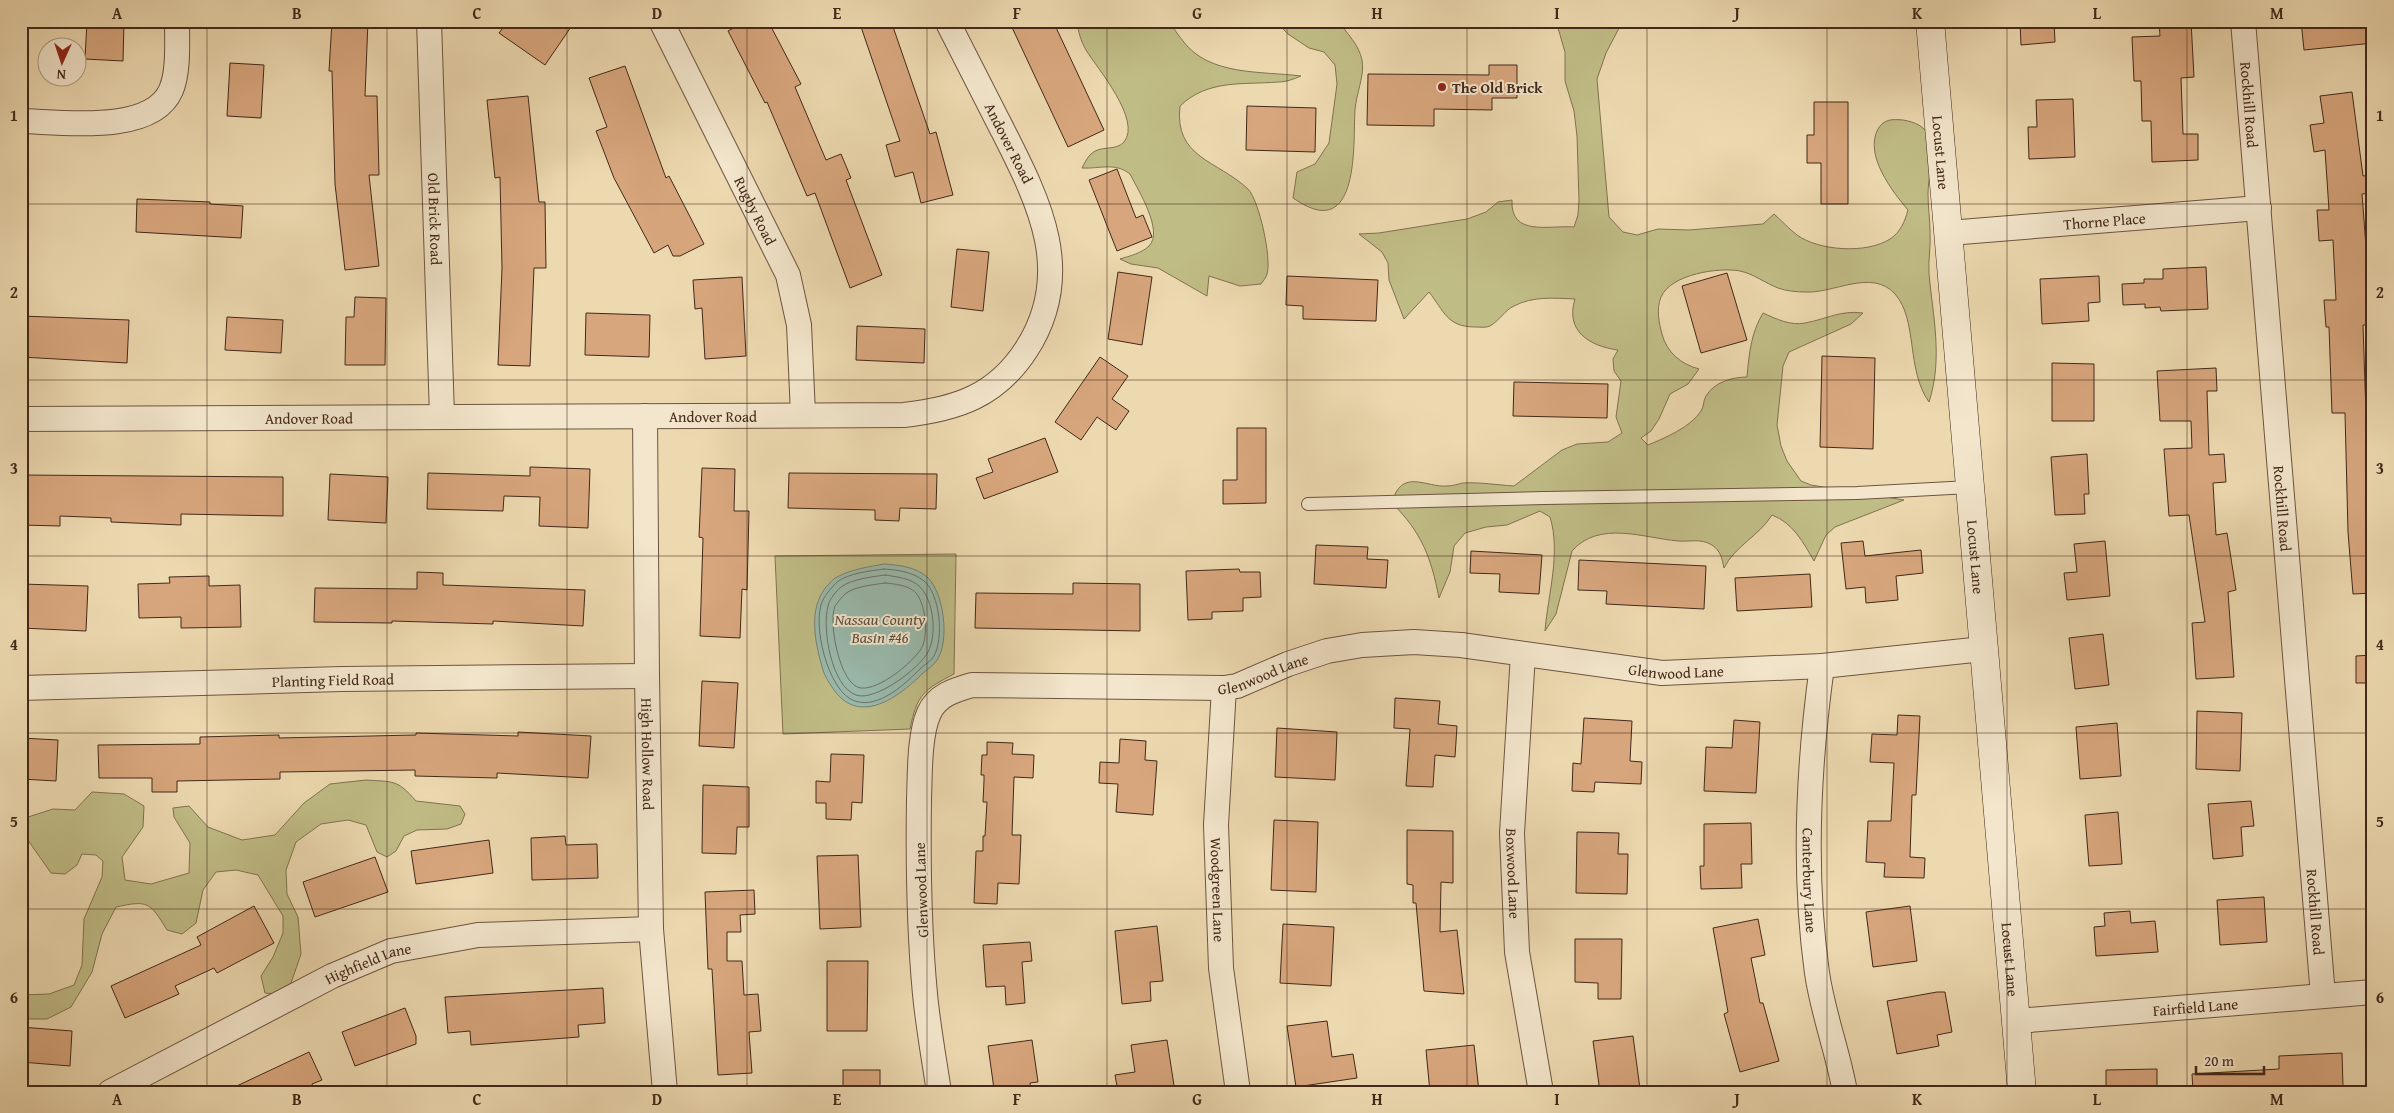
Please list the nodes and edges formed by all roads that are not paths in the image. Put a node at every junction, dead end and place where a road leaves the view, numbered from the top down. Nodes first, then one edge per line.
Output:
1 (177, 21) edge
2 (429, 21) edge
3 (661, 21) edge
4 (947, 21) edge
5 (1930, 21) edge
6 (2244, 21) edge
7 (21, 121) edge
8 (2259, 208) junction
9 (1949, 233) junction
10 (803, 414) junction
11 (442, 416) junction
12 (645, 416) junction
13 (21, 419) edge
14 (1970, 487) junction
15 (1308, 504) dead end
16 (1983, 649) junction
17 (1523, 654) junction
18 (1822, 666) junction
19 (646, 676) junction
20 (21, 688) edge
21 (1224, 688) junction
22 (651, 930) junction
23 (2373, 992) edge
24 (2323, 996) junction
25 (2017, 1021) junction
26 (110, 1092) edge
27 (665, 1092) edge
28 (938, 1092) edge
29 (1238, 1092) edge
30 (1540, 1092) edge
31 (1845, 1092) edge
32 (2022, 1092) edge

1 - 7 street
2 - 11 street, Old Brick Road
3 - 10 street, Rugby Road
4 - 10 street, Andover Road
5 - 9 street, Locust Lane
6 - 8 street, Rockhill Road
8 - 9 street, Thorne Place
8 - 24 street, Rockhill Road
9 - 14 street, Locust Lane
10 - 12 street, Andover Road
11 - 12 street, Andover Road
11 - 13 street, Andover Road
12 - 19 street, High Hollow Road
14 - 15 lane
14 - 16 street, Locust Lane
16 - 18 street, Glenwood Lane
16 - 25 street, Locust Lane
17 - 18 street, Glenwood Lane
17 - 21 street, Glenwood Lane
17 - 30 street, Boxwood Lane
18 - 31 street, Canterbury Lane
19 - 20 street, Planting Field Road
19 - 22 street, High Hollow Road
21 - 28 street, Glenwood Lane
21 - 29 street, Woodgreen Lane
22 - 26 street, Highfield Lane
22 - 27 street, High Hollow Road
23 - 24 street, Fairfield Lane
24 - 25 street, Fairfield Lane
25 - 32 street, Locust Lane

